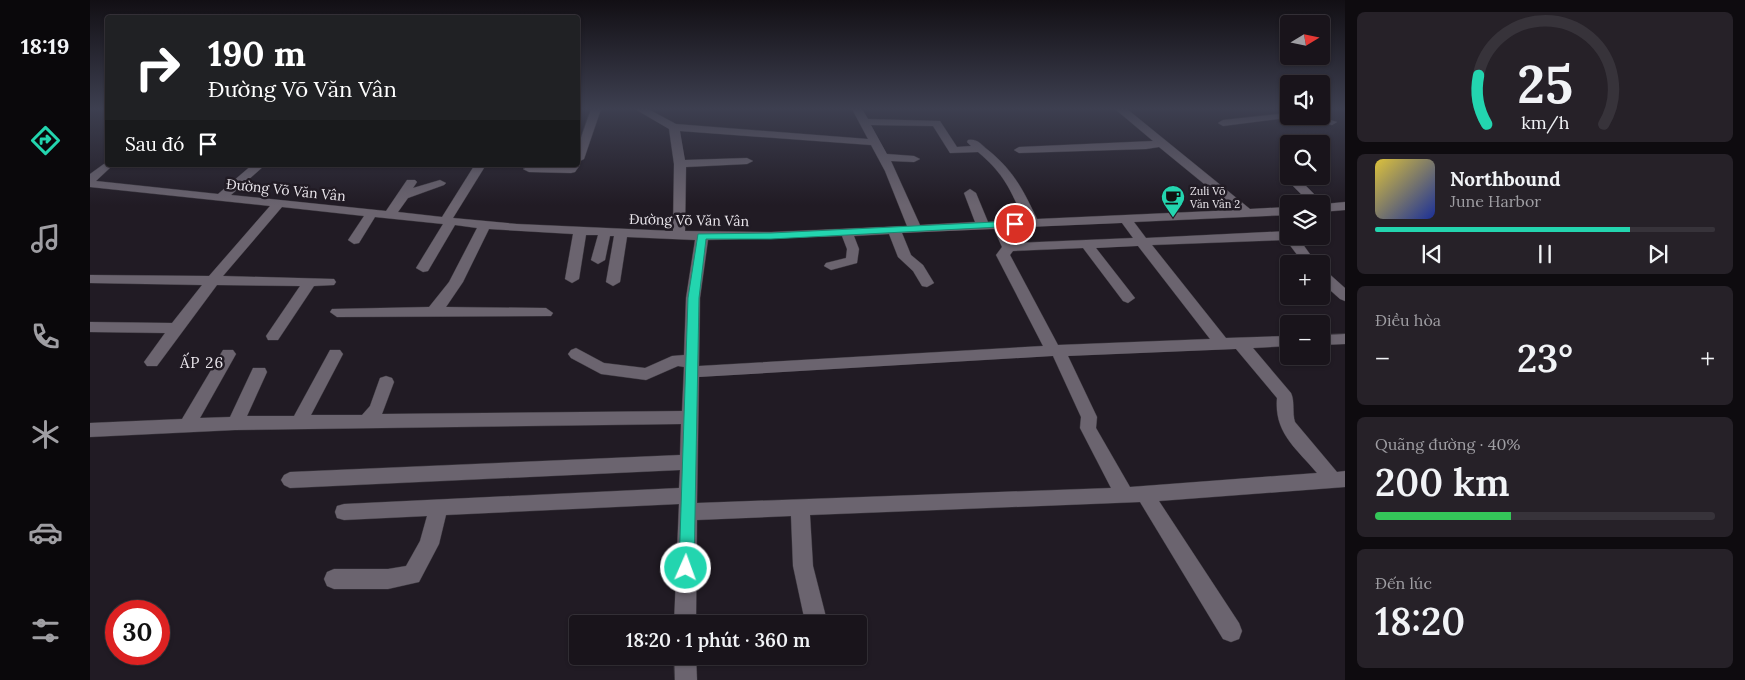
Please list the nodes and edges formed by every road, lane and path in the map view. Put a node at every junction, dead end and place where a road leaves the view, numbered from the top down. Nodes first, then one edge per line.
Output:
1 (676, 141) edge
2 (850, 141) edge
3 (948, 141) edge
4 (1159, 141) edge
5 (873, 142) joint
6 (1162, 143) junction
7 (889, 144) dead end
8 (1019, 150) dead end
9 (886, 157) junction
10 (914, 159) dead end
11 (747, 161) dead end
12 (680, 164) junction
13 (106, 167) edge
14 (257, 167) edge
15 (573, 167) edge
16 (478, 168) dead end
17 (529, 168) dead end
18 (411, 182) dead end
19 (440, 183) dead end
20 (91, 185) edge
21 (1298, 185) edge
22 (970, 193) dead end
23 (404, 195) junction
24 (1311, 195) edge
25 (220, 198) junction
26 (278, 204) junction
27 (1330, 209) edge
28 (1280, 211) edge
29 (1247, 213) junction
30 (371, 214) junction
31 (388, 216) junction
32 (1345, 218) edge
33 (1126, 219) junction
34 (448, 222) junction
35 (1032, 223) junction
36 (485, 225) junction
37 (998, 225) junction
38 (983, 226) junction
39 (915, 229) junction
40 (894, 230) junction
41 (580, 231) junction
42 (605, 232) junction
43 (621, 233) junction
44 (847, 233) junction
45 (679, 235) junction
46 (702, 236) junction
47 (1280, 236) edge
48 (354, 240) dead end
49 (1142, 242) junction
50 (1087, 245) junction
51 (1295, 245) edge
52 (1009, 247) junction
53 (1304, 255) edge
54 (598, 260) dead end
55 (831, 266) dead end
56 (423, 268) dead end
57 (90, 279) edge
58 (572, 279) dead end
59 (213, 281) junction
60 (310, 282) junction
61 (329, 282) dead end
62 (614, 282) dead end
63 (1330, 282) edge
64 (927, 283) dead end
65 (1345, 296) edge
66 (1128, 298) dead end
67 (337, 312) dead end
68 (433, 312) junction
69 (546, 313) dead end
70 (90, 326) edge
71 (176, 328) junction
72 (273, 336) dead end
73 (1345, 339) edge
74 (1330, 340) edge
75 (1280, 341) edge
76 (1240, 343) junction
77 (1222, 344) junction
78 (1055, 351) junction
79 (228, 354) dead end
80 (335, 354) dead end
81 (576, 354) dead end
82 (152, 362) dead end
83 (692, 367) junction
84 (260, 372) dead end
85 (386, 382) dead end
86 (691, 417) junction
87 (235, 422) junction
88 (299, 422) junction
89 (365, 422) junction
90 (187, 425) junction
91 (90, 430) edge
92 (689, 462) junction
93 (290, 480) dead end
94 (1339, 480) edge
95 (1145, 493) junction
96 (1125, 494) junction
97 (688, 504) junction
98 (439, 508) junction
99 (800, 509) junction
100 (344, 512) dead end
101 (334, 579) dead end
102 (684, 615) edge
103 (814, 615) edge
104 (1231, 630) dead end
105 (685, 665) edge
106 (686, 680) edge

1 - 12 street
2 - 5 street
3 - 35 street
4 - 6 street
5 - 9 street
6 - 8 street
6 - 29 street
7 - 9 street
9 - 10 street
9 - 39 street
11 - 12 street
12 - 45 street
13 - 20 street
14 - 25 street
15 - 17 street
16 - 34 street
18 - 23 street
19 - 23 street
20 - 25 street, Đường Võ Văn Vân
21 - 24 street
22 - 38 street
23 - 31 street
25 - 26 street, Đường Võ Văn Vân
26 - 30 street, Đường Võ Văn Vân
26 - 59 street
27 - 32 street
28 - 29 street, Đường Võ Văn Vân
29 - 33 street, Đường Võ Văn Vân
30 - 31 street, Đường Võ Văn Vân
30 - 48 street
31 - 34 street, Đường Võ Văn Vân
33 - 35 street, Đường Võ Văn Vân
33 - 49 street
34 - 36 street, Đường Võ Văn Vân
34 - 56 street
35 - 37 street, Đường Võ Văn Vân
36 - 41 street, Đường Võ Văn Vân
36 - 68 street
37 - 38 street, Đường Võ Văn Vân
37 - 52 street
38 - 39 street, Đường Võ Văn Vân
39 - 40 street, Đường Võ Văn Vân
40 - 44 street, Đường Võ Văn Vân
40 - 64 street
41 - 42 street, Đường Võ Văn Vân
41 - 58 street
42 - 43 street, Đường Võ Văn Vân
42 - 54 street
43 - 45 street, Đường Võ Văn Vân
43 - 62 street
44 - 46 street, Đường Võ Văn Vân
44 - 55 street
45 - 46 street, Đường Võ Văn Vân
46 - 83 street
47 - 49 street
49 - 50 street
49 - 77 street
50 - 52 street
50 - 66 street
51 - 53 street
52 - 78 street
57 - 59 street
59 - 60 street
59 - 71 street
60 - 61 street
60 - 72 street
63 - 65 street
67 - 68 street
68 - 69 street
70 - 71 street
71 - 82 street
73 - 74 street
75 - 76 street
76 - 77 street
76 - 94 street
77 - 78 street
78 - 83 street
78 - 96 street
79 - 90 street
80 - 88 street
81 - 83 street
83 - 86 street
84 - 87 street
85 - 89 street
86 - 89 street
86 - 92 street
87 - 88 street
87 - 90 street
88 - 89 street
90 - 91 street
92 - 93 street
92 - 97 street
94 - 95 street
95 - 96 street
95 - 104 street
96 - 99 street
97 - 98 street
97 - 99 street
97 - 102 street
98 - 100 street
98 - 101 street
99 - 103 street
105 - 106 street

